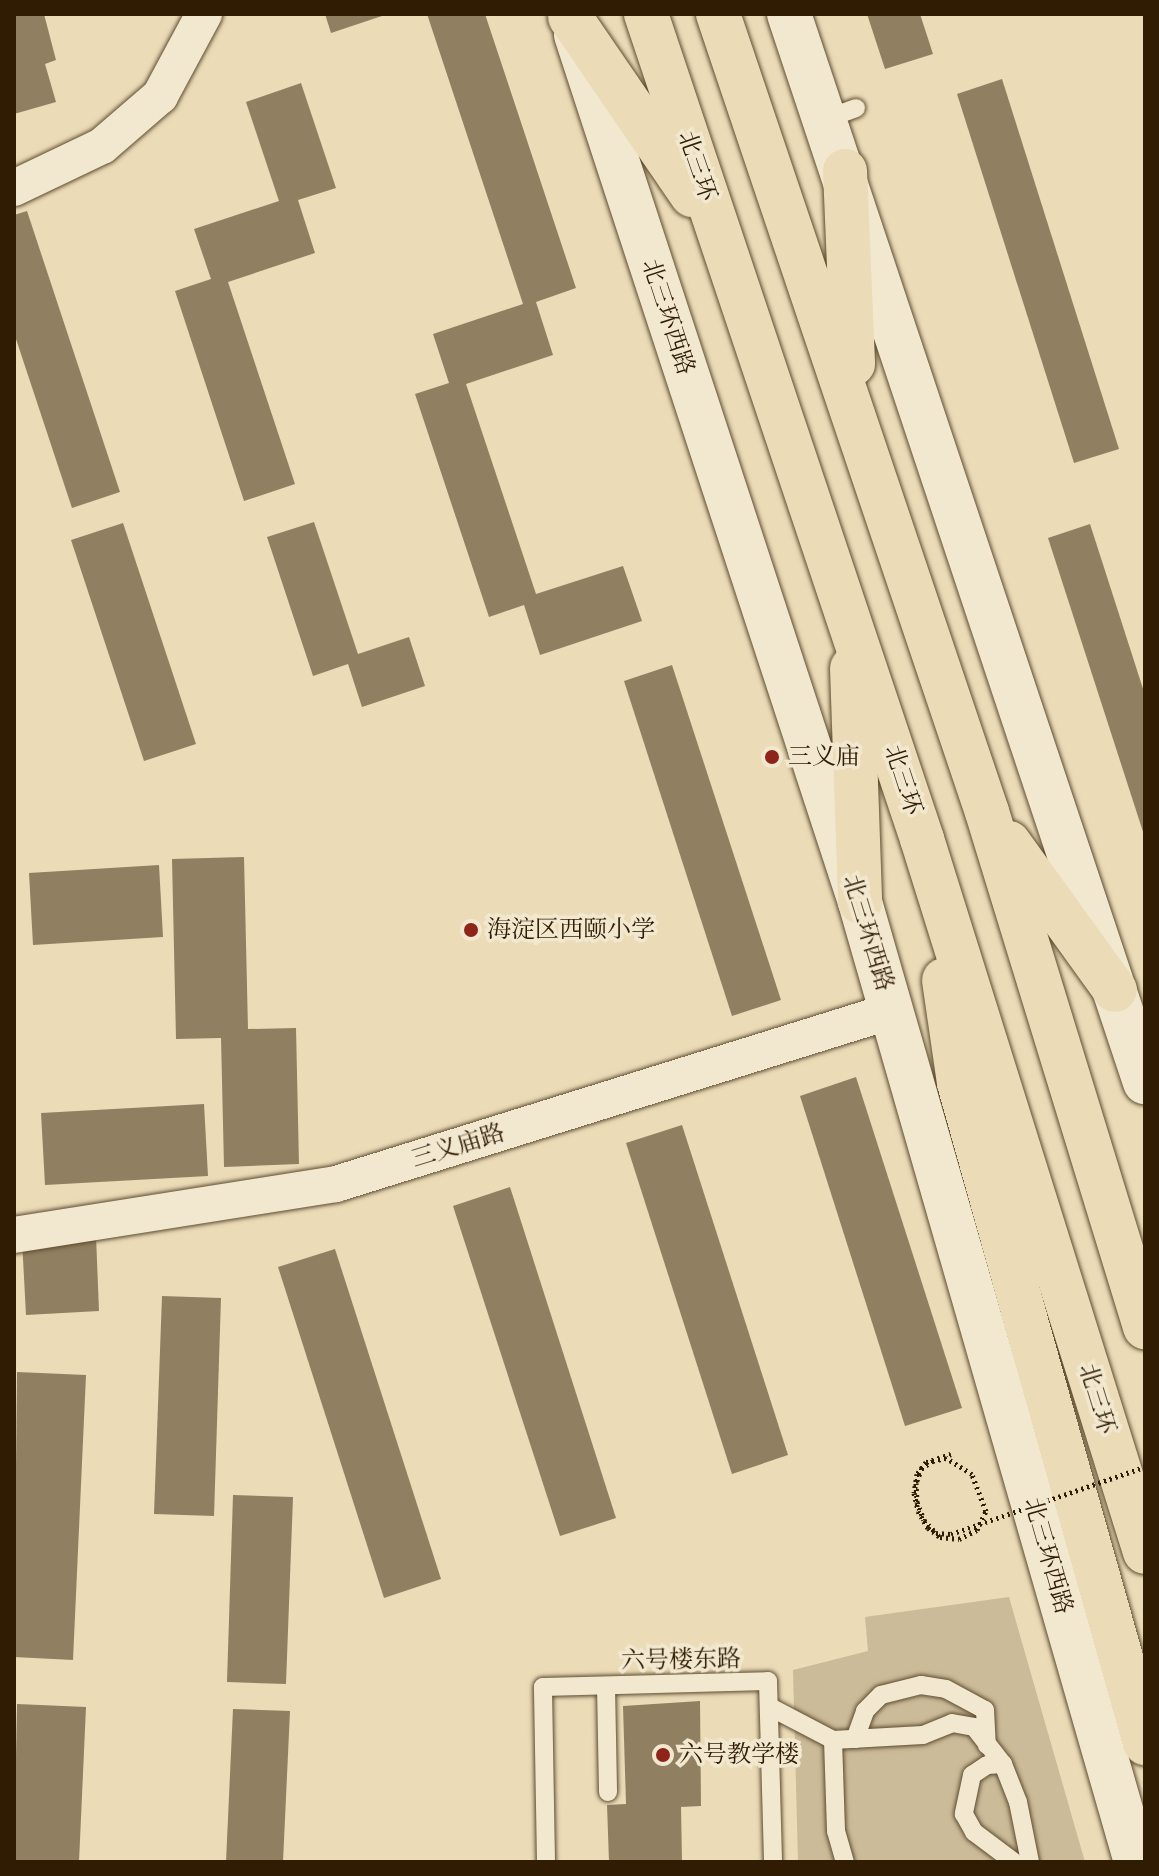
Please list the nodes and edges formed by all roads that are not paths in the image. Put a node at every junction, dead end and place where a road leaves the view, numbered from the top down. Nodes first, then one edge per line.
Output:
1 (204, 14) edge
2 (646, 14) edge
3 (718, 14) edge
4 (789, 14) edge
5 (570, 15) edge
6 (845, 171) junction
7 (14, 188) edge
8 (721, 236) junction
9 (855, 414) junction
10 (850, 617) junction
11 (987, 812) junction
12 (922, 839) junction
13 (860, 902) junction
14 (1115, 990) junction
15 (891, 1011) junction
16 (1145, 1082) edge
17 (14, 1235) edge
18 (1145, 1327) edge
19 (1145, 1552) edge
20 (606, 1686) junction
21 (770, 1707) junction
22 (855, 1739) junction
23 (833, 1740) junction
24 (1145, 1743) edge
25 (987, 1745) junction
26 (1003, 1764) junction
27 (608, 1792) dead end
28 (546, 1862) edge
29 (773, 1862) edge
30 (845, 1862) edge
31 (1014, 1862) edge
32 (1028, 1862) edge
33 (1136, 1862) edge

1 - 7 street
2 - 8 highway, 北三环
3 - 9 highway
4 - 6 street
5 - 8 highway
5 - 13 street, 北三环西路
6 - 9 highway
6 - 14 street
8 - 10 highway, 北三环
9 - 11 highway
10 - 12 highway, 北三环
10 - 13 highway
11 - 14 highway
11 - 18 highway
12 - 19 highway, 北三环
12 - 24 highway
13 - 15 street, 北三环西路
14 - 16 street
15 - 17 street, 三义庙路
15 - 33 street, 北三环西路
20 - 21 lane, 六号楼东路
20 - 27 lane, 六号楼东路
20 - 28 lane, 六号楼东路
21 - 23 lane
21 - 29 lane, 六号楼东路
22 - 23 lane
22 - 25 lane
22 - 25 lane
23 - 30 lane
25 - 26 lane
26 - 31 lane
26 - 32 lane

